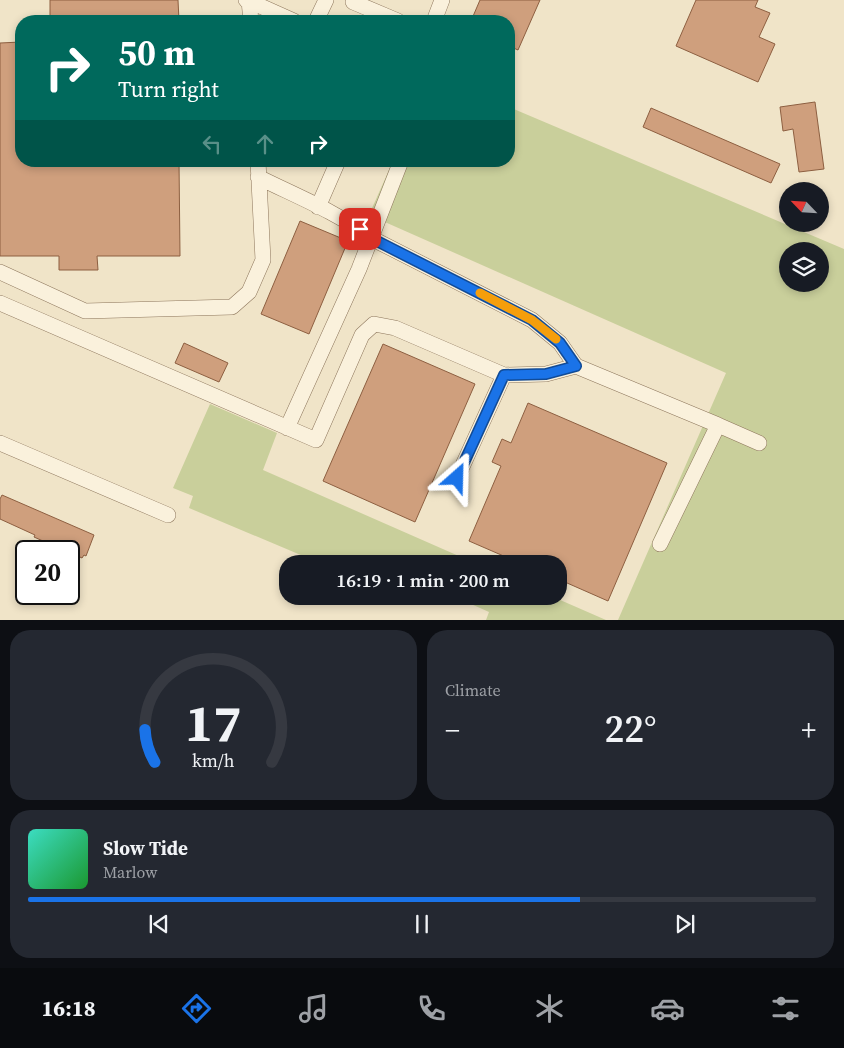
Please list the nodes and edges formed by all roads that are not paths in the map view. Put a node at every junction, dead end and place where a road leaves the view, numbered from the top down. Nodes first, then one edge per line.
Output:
1 (326, 0) edge
2 (354, 0) edge
3 (442, 0) edge
4 (248, 1) edge
5 (250, 15) edge
6 (280, 15) edge
7 (319, 15) edge
8 (384, 15) edge
9 (436, 15) edge
10 (258, 167) edge
11 (335, 167) edge
12 (399, 167) edge
13 (258, 177) junction
14 (318, 206) junction
15 (371, 238) junction
16 (0, 272) edge
17 (0, 303) edge
18 (576, 366) junction
19 (504, 375) junction
20 (718, 425) junction
21 (287, 428) junction
22 (0, 443) edge
23 (759, 443) dead end
24 (457, 478) dead end
25 (168, 515) dead end
26 (660, 544) dead end

1 - 7 lane
2 - 8 lane
3 - 9 lane
4 - 5 lane
4 - 6 lane
10 - 13 lane
11 - 14 lane
12 - 15 lane
13 - 14 lane
13 - 16 lane
14 - 15 lane
15 - 18 lane
15 - 21 lane
17 - 21 lane
18 - 19 lane
18 - 20 lane
19 - 21 lane
19 - 24 lane
20 - 23 lane
20 - 26 lane
22 - 25 lane

